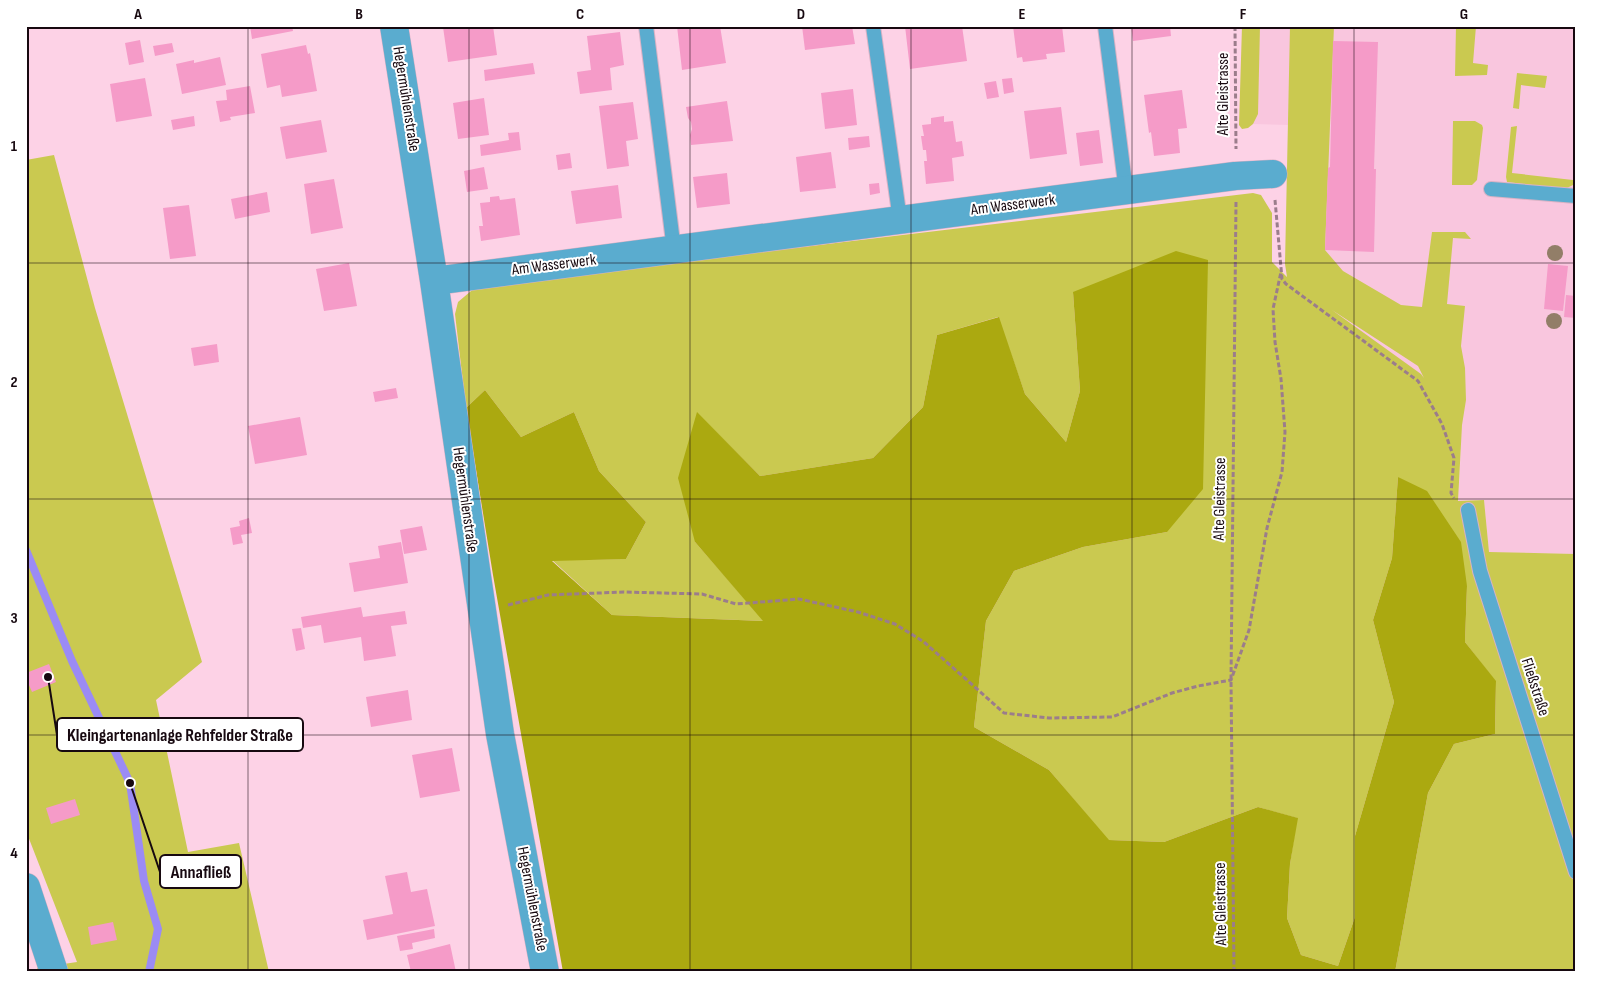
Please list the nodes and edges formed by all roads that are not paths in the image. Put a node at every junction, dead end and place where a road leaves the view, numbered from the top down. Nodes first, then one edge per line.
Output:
1 (394, 26) edge
2 (646, 26) edge
3 (873, 26) edge
4 (1105, 26) edge
5 (1273, 174) dead end
6 (1491, 189) dead end
7 (1126, 191) junction
8 (1576, 196) edge
9 (900, 220) junction
10 (674, 250) junction
11 (434, 281) junction
12 (1468, 510) road end
13 (1576, 872) edge
14 (26, 887) edge
15 (54, 972) edge
16 (545, 972) edge

1 - 11 street, Hegermühlenstraße
2 - 10 lane
3 - 9 lane
4 - 7 lane
5 - 7 street, Am Wasserwerk
6 - 8 lane
7 - 9 street, Am Wasserwerk
9 - 10 street, Am Wasserwerk
10 - 11 street, Am Wasserwerk
11 - 16 street, Hegermühlenstraße
12 - 13 lane, Fließstraße
14 - 15 street

